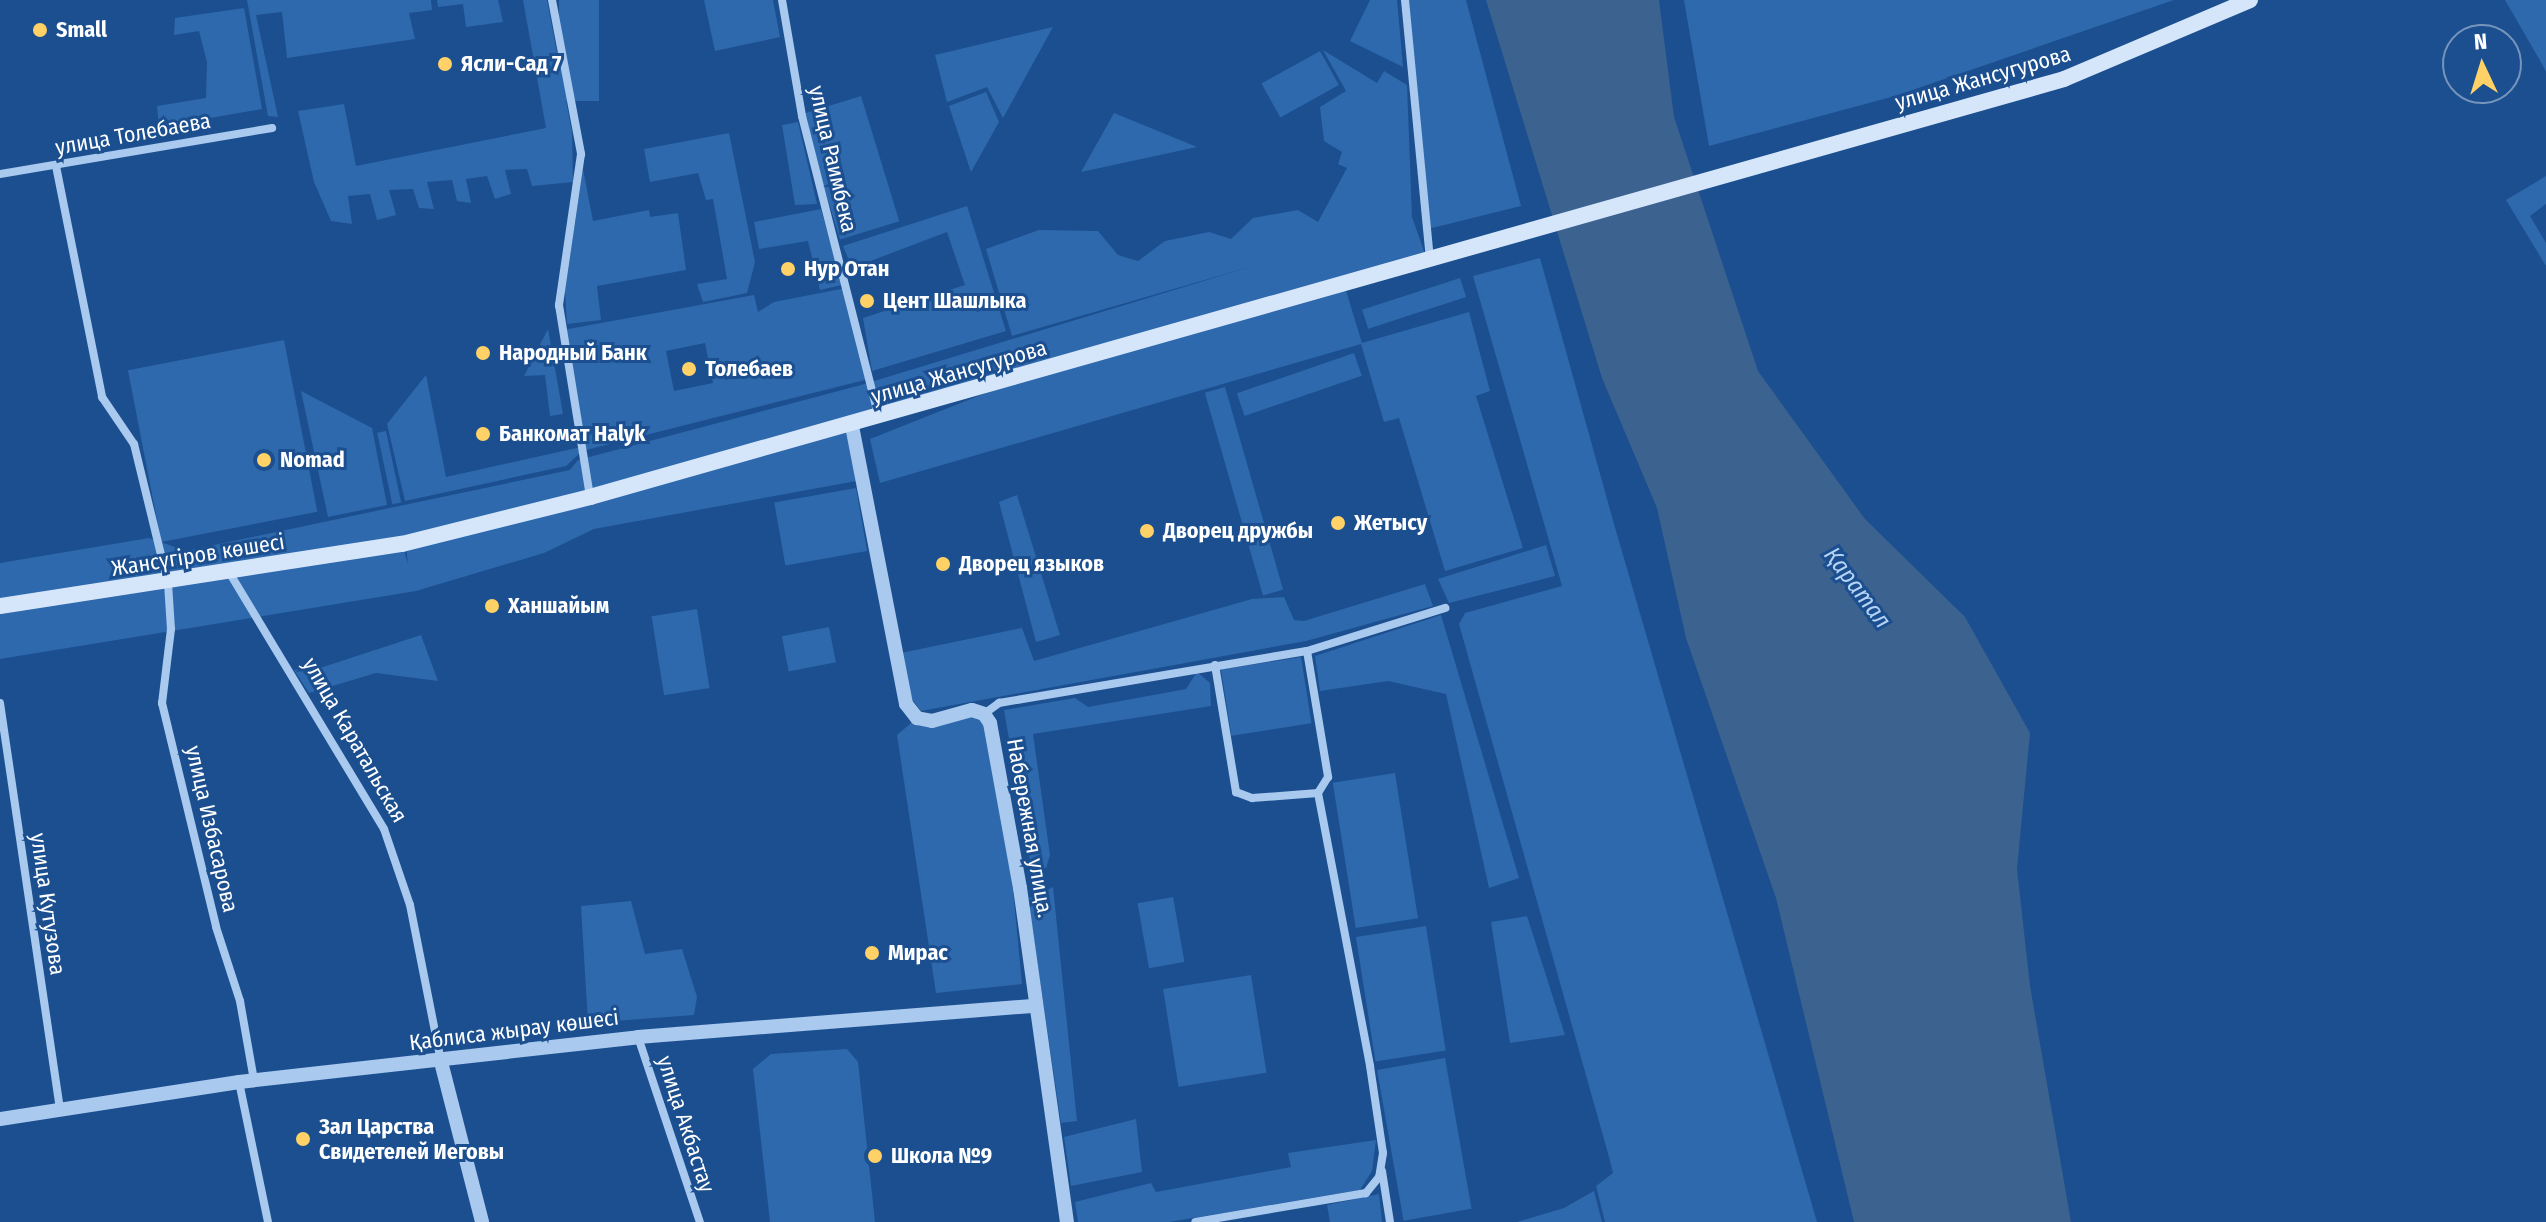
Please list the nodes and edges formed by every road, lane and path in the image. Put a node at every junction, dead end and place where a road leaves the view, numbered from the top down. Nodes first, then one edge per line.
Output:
1 (552, 0) edge
2 (782, 0) edge
3 (1405, 0) edge
4 (2250, 0) edge
5 (272, 128) dead end
6 (56, 166) junction
7 (0, 174) edge
8 (1430, 259) junction
9 (879, 419) junction
10 (852, 426) junction
11 (590, 497) junction
12 (402, 544) joint
13 (229, 572) junction
14 (168, 583) junction
15 (0, 606) edge
16 (1445, 608) dead end
17 (1307, 651) junction
18 (1215, 665) junction
19 (0, 703) edge
20 (984, 714) junction
21 (1318, 793) junction
22 (1036, 1006) junction
23 (638, 1037) junction
24 (441, 1062) junction
25 (246, 1081) junction
26 (60, 1110) junction
27 (0, 1119) edge
28 (1381, 1165) junction
29 (268, 1222) edge
30 (482, 1222) edge
31 (700, 1222) edge
32 (1067, 1222) edge
33 (1195, 1222) edge
34 (1390, 1222) edge

1 - 11 street
2 - 9 street, улица Раимбека
3 - 8 street
4 - 8 main road, улица Жансугурова
5 - 6 street, улица Толебаева
6 - 7 street, улица Толебаева
6 - 14 street
8 - 9 main road, улица Жансугурова
9 - 10 main road, улица Жансугурова
10 - 11 main road, улица Жансугурова
10 - 20 street, Набережная улица.
11 - 12 main road, улица Жансугурова
12 - 13 main road, Жансүгіров көшесі
13 - 14 main road, Жансүгіров көшесі
13 - 24 street, улица Каратальская
14 - 15 main road, Жансүгіров көшесі
14 - 25 street, улица Избасарова
16 - 17 street
17 - 18 street
17 - 21 street
18 - 20 street
18 - 21 street
19 - 26 street, улица Кутузова
20 - 22 street, Набережная улица.
21 - 28 street
22 - 23 street, Қаблиса жырау көшесі
22 - 32 street, Набережная улица.
23 - 24 street, Қаблиса жырау көшесі
23 - 31 street, улица Акбастау
24 - 25 street, Қаблиса жырау көшесі
24 - 30 street, улица Каратальская
25 - 26 street, Қаблиса жырау көшесі
25 - 29 street, улица Избасарова
26 - 27 street, Қаблиса жырау көшесі
28 - 33 street
28 - 34 street

